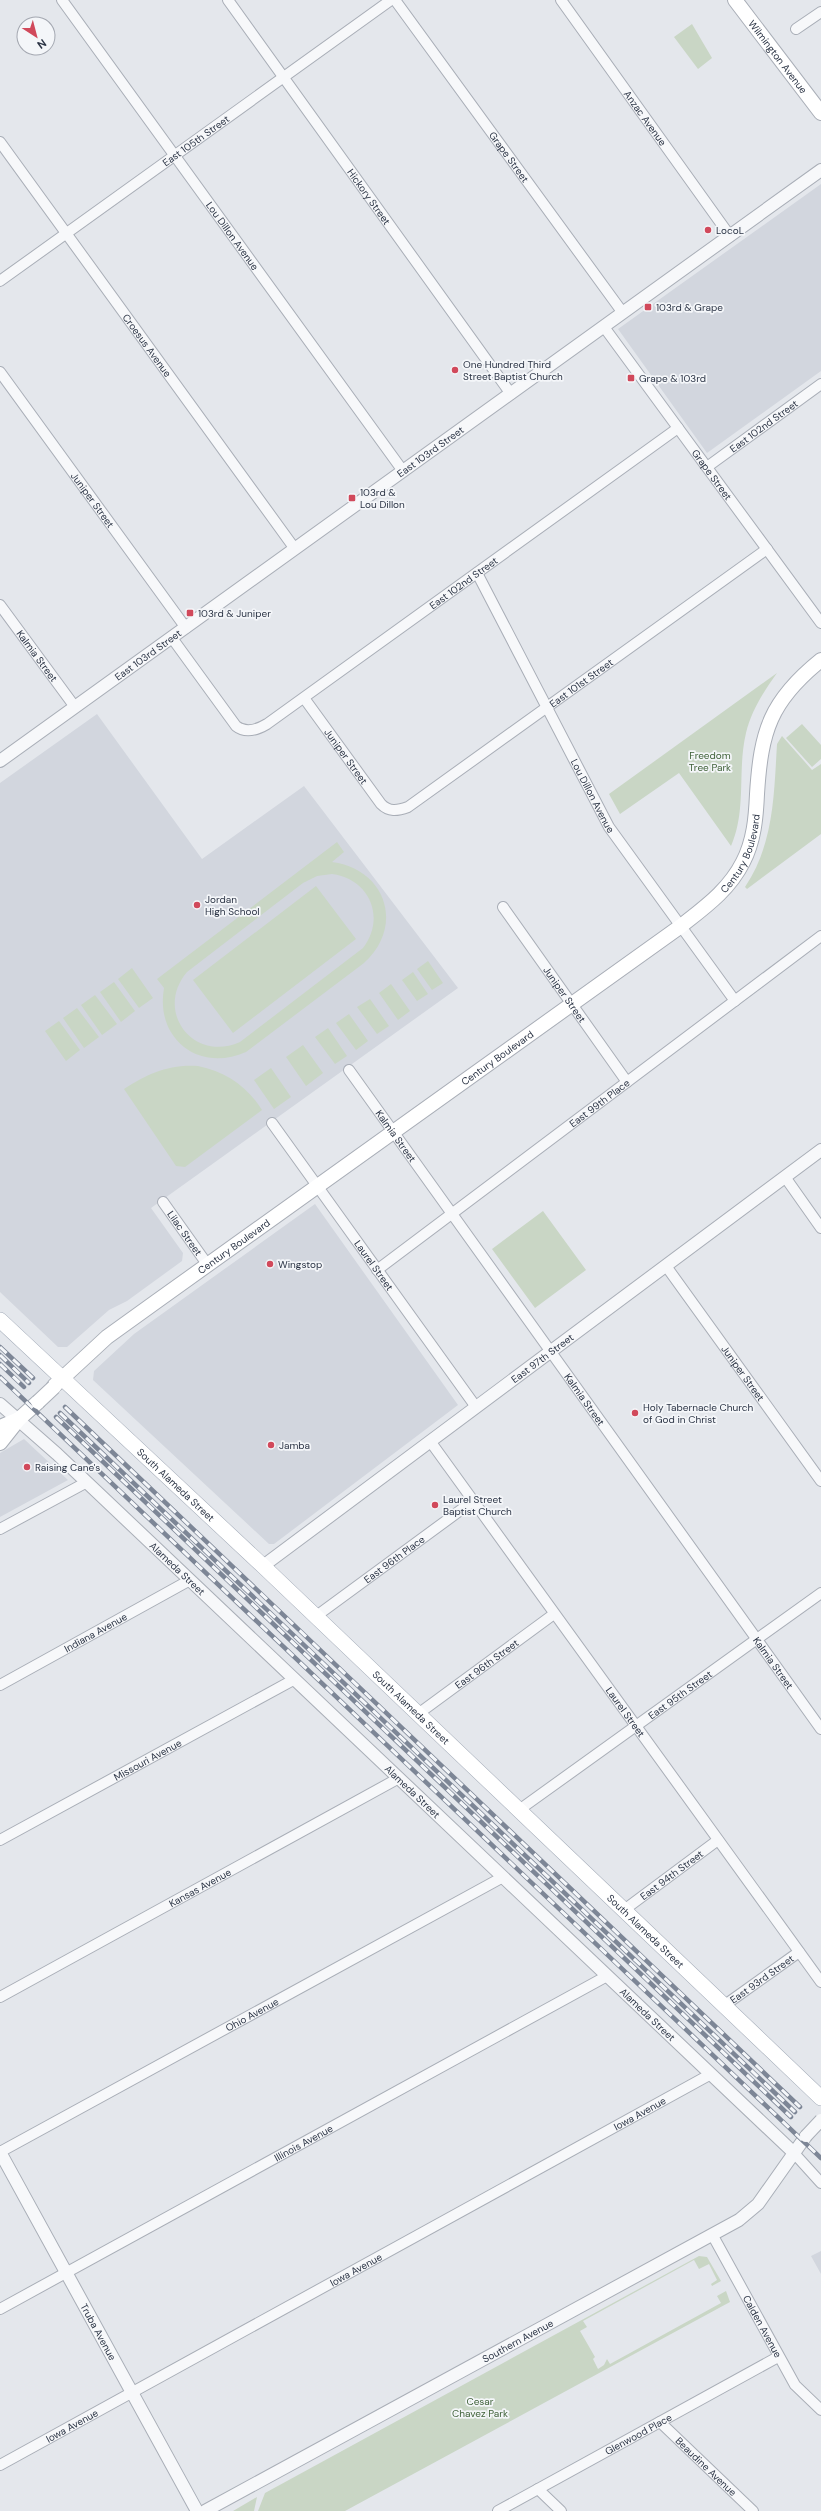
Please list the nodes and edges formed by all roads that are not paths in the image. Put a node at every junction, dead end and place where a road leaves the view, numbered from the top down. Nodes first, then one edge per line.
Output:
1 (62, 0) edge
2 (228, 0) edge
3 (391, 0) edge
4 (395, 0) edge
5 (560, 0) edge
6 (735, 0) edge
7 (744, 0) edge
8 (821, 12) edge
9 (796, 28) dead end
10 (772, 48) junction
11 (283, 77) junction
12 (821, 113) edge
13 (0, 142) edge
14 (175, 156) junction
15 (821, 170) edge
16 (66, 234) junction
17 (730, 236) junction
18 (0, 281) edge
19 (623, 313) junction
20 (604, 327) junction
21 (0, 372) edge
22 (821, 384) edge
23 (511, 394) junction
24 (678, 428) junction
25 (707, 467) junction
26 (403, 471) junction
27 (295, 549) junction
28 (767, 549) junction
29 (477, 574) junction
30 (0, 605) edge
31 (821, 623) edge
32 (186, 628) junction
33 (172, 638) junction
34 (821, 660) edge
35 (304, 698) junction
36 (75, 707) junction
37 (546, 707) junction
38 (0, 761) edge
39 (392, 811) joint
40 (503, 907) dead end
41 (680, 926) junction
42 (821, 936) edge
43 (735, 1001) junction
44 (572, 1004) junction
45 (349, 1070) dead end
46 (627, 1082) junction
47 (272, 1123) dead end
48 (392, 1131) junction
49 (821, 1150) edge
50 (784, 1177) junction
51 (316, 1185) junction
52 (163, 1202) dead end
53 (452, 1213) junction
54 (821, 1228) edge
55 (207, 1264) junction
56 (666, 1266) junction
57 (377, 1270) junction
58 (0, 1320) edge
59 (551, 1351) junction
60 (58, 1383) junction
61 (0, 1404) edge
62 (476, 1407) junction
63 (19, 1419) junction
64 (0, 1427) edge
65 (430, 1442) junction
66 (0, 1443) edge
67 (821, 1481) edge
68 (87, 1482) junction
69 (473, 1500) junction
70 (0, 1529) edge
71 (263, 1566) junction
72 (190, 1580) junction
73 (821, 1593) edge
74 (554, 1614) junction
75 (315, 1617) junction
76 (756, 1639) junction
77 (295, 1679) junction
78 (0, 1685) edge
79 (418, 1714) junction
80 (636, 1726) junction
81 (821, 1729) edge
82 (399, 1778) junction
83 (519, 1810) junction
84 (0, 1840) edge
85 (718, 1840) junction
86 (503, 1876) junction
87 (624, 1910) junction
88 (799, 1952) junction
89 (607, 1976) junction
90 (821, 1982) edge
91 (0, 1997) edge
92 (725, 2005) junction
93 (711, 2074) junction
94 (821, 2098) edge
95 (821, 2120) edge
96 (0, 2152) edge
97 (793, 2152) junction
98 (821, 2183) edge
99 (713, 2236) junction
100 (66, 2272) junction
101 (0, 2309) edge
102 (778, 2357) junction
103 (132, 2393) junction
104 (821, 2410) edge
105 (660, 2422) junction
106 (0, 2465) edge
107 (538, 2489) junction
108 (197, 2511) edge
109 (205, 2511) edge
110 (498, 2511) edge
111 (561, 2511) edge
112 (753, 2511) edge

1 - 14 street, Lou Dillon Avenue
2 - 11 street, Hickory Street
3 - 11 street, East 105th Street
4 - 19 street, Grape Street
5 - 17 street, Anzac Avenue
6 - 10 main road, Wilmington Avenue
7 - 10 main road
8 - 9 street
10 - 12 main road, Wilmington Avenue
11 - 14 street, East 105th Street
11 - 23 street, Hickory Street
13 - 16 street, Croesus Avenue
14 - 16 street, East 105th Street
14 - 26 street, Lou Dillon Avenue
15 - 17 street, East 103rd Street
16 - 18 street, East 105th Street
16 - 27 street, Croesus Avenue
17 - 19 street, East 103rd Street
19 - 20 street, East 103rd Street
20 - 23 street, East 103rd Street
20 - 24 street, Grape Street
21 - 32 street, Juniper Street
22 - 25 street, East 102nd Street
23 - 26 street, East 103rd Street
24 - 25 street, Grape Street
24 - 29 street, East 102nd Street
25 - 28 street, Grape Street
26 - 27 street, East 103rd Street
27 - 32 street, East 103rd Street
28 - 31 street, Grape Street
28 - 37 street, East 101st Street
29 - 35 street, East 102nd Street
29 - 37 street, Lou Dillon Avenue
30 - 36 street, Kalmia Street
32 - 33 street, East 103rd Street
33 - 35 street, East 102nd Street
33 - 36 street, East 103rd Street
34 - 41 main road, Century Boulevard
35 - 39 street, Juniper Street
36 - 38 street, East 103rd Street
37 - 39 street, East 101st Street
37 - 41 street, Lou Dillon Avenue
40 - 44 street, Juniper Street
41 - 43 street, Lou Dillon Avenue
41 - 44 main road, Century Boulevard
42 - 43 street, East 99th Place
43 - 46 street, East 99th Place
44 - 46 street, Juniper Street
44 - 48 main road, Century Boulevard
45 - 48 street, Kalmia Street
46 - 53 street, East 99th Place
47 - 51 street, Laurel Street
48 - 51 main road, Century Boulevard
48 - 53 street, Kalmia Street
49 - 50 street, East 97th Street
50 - 54 street
50 - 56 street, East 97th Street
51 - 55 main road, Century Boulevard
51 - 57 street, Laurel Street
52 - 55 street, Lilac Street
53 - 57 street, East 99th Place
53 - 59 street, Kalmia Street
55 - 60 main road, Century Boulevard
56 - 59 street, East 97th Street
56 - 67 street, Juniper Street
57 - 62 street, Laurel Street
58 - 60 main road, South Alameda Street
59 - 62 street, East 97th Street
59 - 76 street, Kalmia Street
60 - 63 main road, Century Boulevard, bridge
60 - 71 main road, South Alameda Street
61 - 63 street, Alameda Street
62 - 65 street, East 97th Street
63 - 64 main road
63 - 66 main road
63 - 68 street, Alameda Street
65 - 69 street, Laurel Street
65 - 71 street, East 97th Street
68 - 70 street
68 - 72 street, Alameda Street
69 - 74 street, Laurel Street
69 - 75 street, East 96th Place
71 - 75 main road, South Alameda Street
72 - 77 street, Alameda Street
72 - 78 street, Indiana Avenue
73 - 76 street, East 95th Street
74 - 79 street, East 96th Street
74 - 80 street, Laurel Street
75 - 79 main road, South Alameda Street
76 - 80 street, East 95th Street
76 - 81 street, Kalmia Street
77 - 82 street, Alameda Street
77 - 84 street, Missouri Avenue
79 - 83 main road, South Alameda Street
80 - 83 street, East 95th Street
80 - 85 street, Laurel Street
82 - 86 street, Alameda Street
82 - 91 street, Kansas Avenue
83 - 87 main road, South Alameda Street
85 - 87 street, East 94th Street
85 - 88 street, Laurel Street
86 - 89 street, Alameda Street
86 - 96 street, Ohio Avenue
87 - 92 main road, South Alameda Street
88 - 90 street, Laurel Street
88 - 92 street, East 93rd Street
89 - 93 street, Alameda Street
89 - 100 street, Illinois Avenue
92 - 94 main road, South Alameda Street
93 - 97 street, Alameda Street
93 - 103 street, Iowa Avenue
95 - 97 street, Southern Avenue, bridge
96 - 100 street, Truba Avenue
97 - 98 street, Alameda Street
97 - 99 street, Southern Avenue
99 - 102 street, Calden Avenue
99 - 109 street, Southern Avenue
100 - 101 street, Illinois Avenue
100 - 103 street, Truba Avenue
102 - 104 street, Calden Avenue
102 - 105 street, Glenwood Place
103 - 106 street, Iowa Avenue
103 - 108 street, Truba Avenue
105 - 107 street, Glenwood Place
105 - 112 street, Beaudine Avenue
107 - 110 street, Glenwood Place
107 - 111 street

